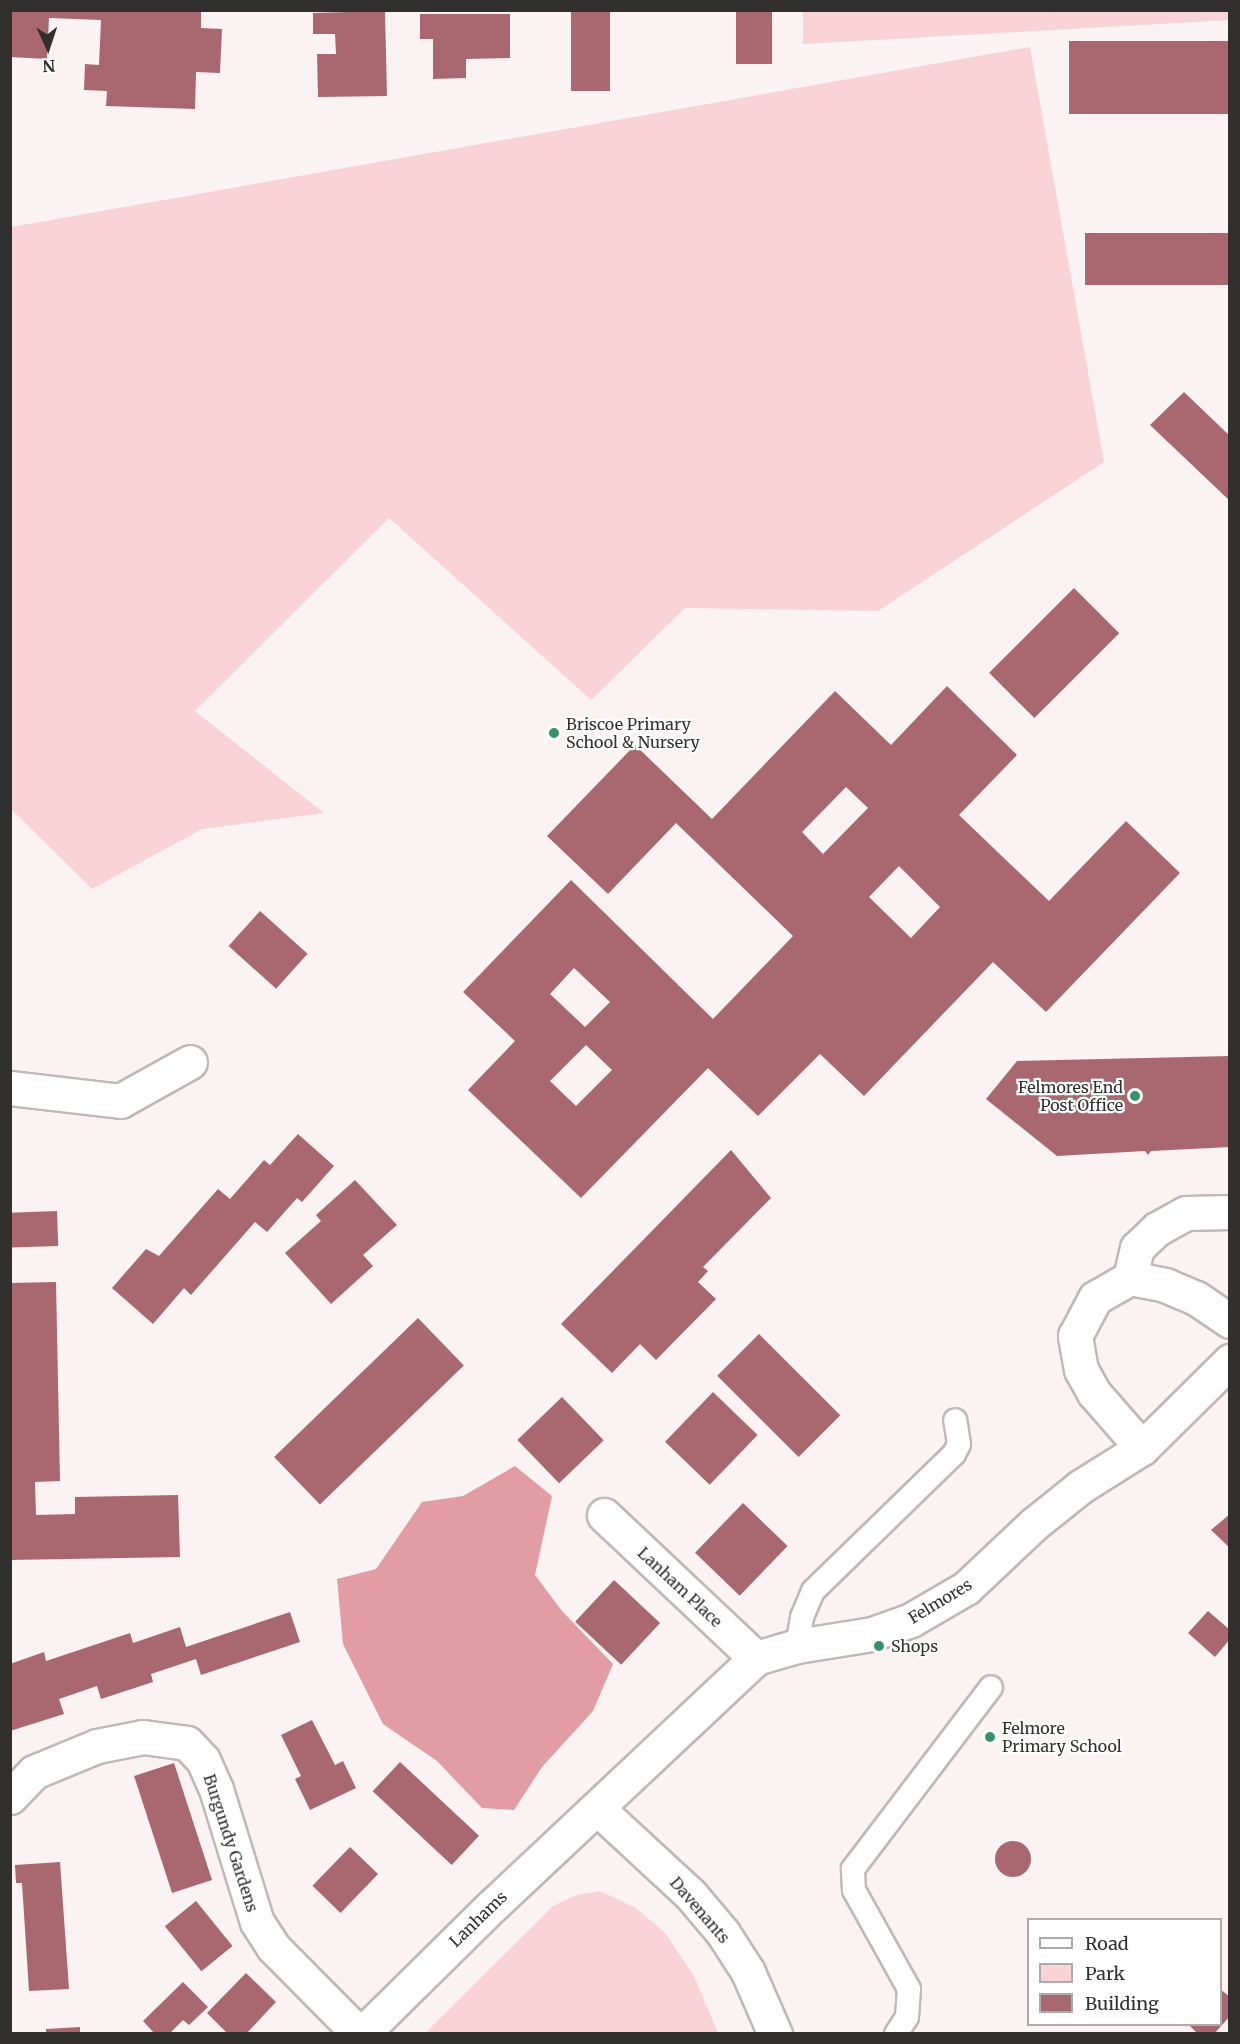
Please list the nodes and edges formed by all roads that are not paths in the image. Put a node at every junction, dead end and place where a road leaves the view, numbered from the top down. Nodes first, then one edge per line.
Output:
1 (190, 1062) dead end
2 (10, 1088) edge
3 (1230, 1212) edge
4 (1130, 1278) junction
5 (1230, 1321) edge
6 (1230, 1361) edge
7 (955, 1420) dead end
8 (1142, 1448) junction
9 (604, 1515) dead end
10 (797, 1646) junction
11 (756, 1658) junction
12 (991, 1687) dead end
13 (10, 1797) edge
14 (597, 1808) junction
15 (360, 2034) edge
16 (775, 2034) edge
17 (896, 2034) edge

1 - 2 street
3 - 4 street
4 - 5 street
4 - 8 street
6 - 8 street, Felmores
7 - 10 lane
8 - 10 street, Felmores
9 - 11 street, Lanham Place
10 - 11 street, Felmores
11 - 14 street, Felmores
12 - 17 lane
13 - 15 street, Burgundy Gardens
14 - 15 street, Lanhams
14 - 16 street, Davenants

